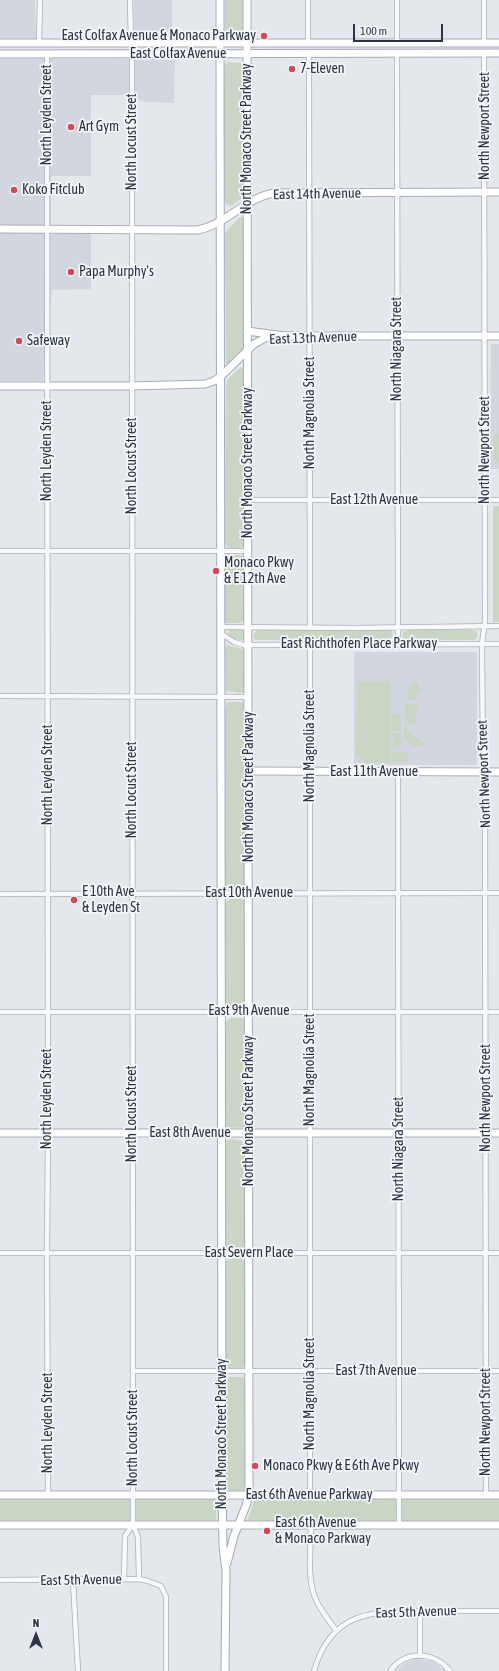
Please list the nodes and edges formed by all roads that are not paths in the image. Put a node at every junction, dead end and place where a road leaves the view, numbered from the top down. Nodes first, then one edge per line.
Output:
1 (40, 0) edge
2 (130, 0) edge
3 (220, 0) edge
4 (247, 0) edge
5 (308, 0) edge
6 (397, 0) edge
7 (484, 0) edge
8 (0, 43) edge
9 (39, 43) junction
10 (131, 43) junction
11 (220, 43) junction
12 (247, 43) junction
13 (308, 43) junction
14 (397, 43) junction
15 (484, 43) junction
16 (499, 43) edge
17 (397, 53) junction
18 (0, 54) edge
19 (47, 54) junction
20 (132, 54) junction
21 (220, 54) junction
22 (247, 54) junction
23 (309, 54) junction
24 (484, 54) junction
25 (499, 54) edge
26 (310, 192) junction
27 (397, 192) junction
28 (485, 192) junction
29 (499, 192) edge
30 (247, 202) junction
31 (220, 222) junction
32 (0, 229) edge
33 (47, 229) junction
34 (132, 230) junction
35 (247, 331) junction
36 (285, 336) junction
37 (310, 336) junction
38 (397, 336) junction
39 (485, 336) junction
40 (499, 336) edge
41 (247, 350) junction
42 (220, 377) junction
43 (0, 386) edge
44 (47, 386) junction
45 (132, 386) junction
46 (249, 500) junction
47 (310, 500) junction
48 (398, 500) junction
49 (485, 500) junction
50 (499, 500) edge
51 (0, 551) edge
52 (48, 551) junction
53 (132, 551) junction
54 (222, 551) junction
55 (248, 551) junction
56 (485, 626) junction
57 (499, 626) edge
58 (249, 628) junction
59 (310, 628) junction
60 (398, 628) junction
61 (222, 631) junction
62 (249, 644) junction
63 (310, 644) junction
64 (398, 644) junction
65 (482, 644) junction
66 (499, 644) edge
67 (0, 696) edge
68 (48, 696) junction
69 (132, 696) junction
70 (222, 697) junction
71 (249, 697) junction
72 (249, 772) junction
73 (310, 772) junction
74 (398, 772) junction
75 (484, 772) junction
76 (499, 772) edge
77 (133, 893) junction
78 (222, 893) junction
79 (249, 893) junction
80 (310, 893) junction
81 (399, 893) junction
82 (486, 893) junction
83 (499, 893) edge
84 (0, 894) edge
85 (48, 894) junction
86 (132, 1011) junction
87 (249, 1011) junction
88 (310, 1011) junction
89 (0, 1012) edge
90 (47, 1012) junction
91 (221, 1012) junction
92 (398, 1012) junction
93 (486, 1012) junction
94 (499, 1012) edge
95 (0, 1133) edge
96 (48, 1133) junction
97 (132, 1133) junction
98 (222, 1133) junction
99 (249, 1133) junction
100 (310, 1133) junction
101 (399, 1133) junction
102 (486, 1133) junction
103 (499, 1133) edge
104 (46, 1252) junction
105 (0, 1253) edge
106 (132, 1253) junction
107 (222, 1253) junction
108 (249, 1253) junction
109 (310, 1253) junction
110 (399, 1253) junction
111 (486, 1253) junction
112 (499, 1253) edge
113 (133, 1371) junction
114 (222, 1371) junction
115 (249, 1371) junction
116 (310, 1371) junction
117 (399, 1371) junction
118 (486, 1371) junction
119 (499, 1371) edge
120 (48, 1495) junction
121 (133, 1495) junction
122 (222, 1495) junction
123 (248, 1495) junction
124 (310, 1495) junction
125 (399, 1495) junction
126 (486, 1495) junction
127 (499, 1495) edge
128 (0, 1496) edge
129 (0, 1525) edge
130 (133, 1525) junction
131 (399, 1525) junction
132 (499, 1525) edge
133 (223, 1526) junction
134 (237, 1526) junction
135 (311, 1526) junction
136 (226, 1571) junction
137 (124, 1579) junction
138 (139, 1579) junction
139 (0, 1580) edge
140 (73, 1580) junction
141 (420, 1610) junction
142 (499, 1610) edge
143 (336, 1630) junction
144 (420, 1655) junction
145 (78, 1671) edge
146 (166, 1671) edge
147 (225, 1671) edge
148 (314, 1671) edge
149 (390, 1671) edge
150 (450, 1671) edge

1 - 9 street
2 - 10 street
3 - 11 main road, North Monaco Street Parkway
4 - 12 main road, North Monaco Street Parkway
5 - 13 street
6 - 14 street
7 - 15 street
8 - 9 main road, East Colfax Avenue
9 - 10 main road, East Colfax Avenue
10 - 11 main road, East Colfax Avenue
11 - 12 main road, East Colfax Avenue
11 - 21 main road, North Monaco Street Parkway
12 - 13 main road, East Colfax Avenue
12 - 22 main road, North Monaco Street Parkway
13 - 14 main road, East Colfax Avenue
14 - 15 main road, East Colfax Avenue
15 - 16 main road, East Colfax Avenue
17 - 23 main road, East Colfax Avenue
17 - 24 main road, East Colfax Avenue
17 - 27 street, North Niagara Street
18 - 19 main road, East Colfax Avenue
19 - 20 main road, East Colfax Avenue
19 - 33 street, North Leyden Street
20 - 21 main road, East Colfax Avenue
20 - 34 street, North Locust Street
21 - 22 main road, East Colfax Avenue
21 - 31 main road, North Monaco Street Parkway
22 - 23 main road, East Colfax Avenue
22 - 30 main road, North Monaco Street Parkway
23 - 26 street, North Magnolia Street
24 - 25 main road, East Colfax Avenue
24 - 28 street, North Newport Street
26 - 27 main road, East 14th Avenue
26 - 30 main road, East 14th Avenue
26 - 37 street, North Magnolia Street
27 - 28 main road, East 14th Avenue
27 - 38 street, North Niagara Street
28 - 29 main road, East 14th Avenue
28 - 39 street, North Newport Street
30 - 31 main road, East 14th Avenue
30 - 35 main road, North Monaco Street Parkway
31 - 34 main road, East 14th Avenue
31 - 42 main road, North Monaco Street Parkway
32 - 33 main road, East 14th Avenue
33 - 34 main road, East 14th Avenue
33 - 44 street, North Leyden Street
34 - 45 street, North Locust Street
35 - 36 main road
35 - 41 main road, North Monaco Street Parkway
36 - 37 main road, East 13th Avenue
36 - 41 main road, East 13th Avenue
37 - 38 main road, East 13th Avenue
37 - 47 street, North Magnolia Street
38 - 39 main road, East 13th Avenue
38 - 48 street, North Niagara Street
39 - 40 main road, East 13th Avenue
39 - 49 street, North Newport Street
41 - 42 main road, East 13th Avenue
41 - 46 main road, North Monaco Street Parkway
42 - 45 main road, East 13th Avenue
42 - 54 main road, North Monaco Street Parkway
43 - 44 main road, East 13th Avenue
44 - 45 main road, East 13th Avenue
44 - 52 street, North Leyden Street
45 - 53 street, North Locust Street
46 - 47 street, East 12th Avenue
46 - 55 main road, North Monaco Street Parkway
47 - 48 street, East 12th Avenue
47 - 59 street, North Magnolia Street
48 - 49 street, East 12th Avenue
48 - 60 street, North Niagara Street
49 - 50 street, East 12th Avenue
49 - 56 street, North Newport Street
51 - 52 street
52 - 53 street
52 - 68 street, North Leyden Street
53 - 54 street
53 - 69 street, North Locust Street
54 - 55 street
54 - 61 main road, North Monaco Street Parkway
55 - 58 main road, North Monaco Street Parkway
56 - 57 street, East Richthofen Place Parkway
56 - 60 street, East Richthofen Place Parkway
56 - 65 street, North Newport Street
58 - 59 street, East Richthofen Place Parkway
58 - 61 street, East Richthofen Place Parkway
58 - 62 main road, North Monaco Street Parkway
59 - 60 street, East Richthofen Place Parkway
60 - 64 street, North Niagara Street
61 - 62 street, East Richthofen Place Parkway
61 - 70 main road, North Monaco Street Parkway
62 - 63 street, East Richthofen Place Parkway
62 - 71 main road, North Monaco Street Parkway
63 - 64 street, East Richthofen Place Parkway
63 - 73 street, North Magnolia Street
64 - 65 street, East Richthofen Place Parkway
65 - 66 street, East Richthofen Place Parkway
65 - 75 street, North Newport Street
67 - 68 street
68 - 69 street
68 - 85 street, North Leyden Street
69 - 70 street
69 - 77 street, North Locust Street
70 - 71 street
70 - 78 main road, North Monaco Street Parkway
71 - 72 main road, North Monaco Street Parkway
72 - 73 main road, East 11th Avenue
72 - 79 main road, North Monaco Street Parkway
73 - 74 main road, East 11th Avenue
73 - 80 street, North Magnolia Street
74 - 75 main road, East 11th Avenue
74 - 81 street, North Niagara Street
75 - 76 main road, East 11th Avenue
75 - 82 street, North Newport Street
77 - 78 street, East 10th Avenue
77 - 85 street, East 10th Avenue
77 - 86 street, North Locust Street
78 - 79 street, East 10th Avenue
78 - 91 main road, North Monaco Street Parkway
79 - 80 street, East 10th Avenue
79 - 87 main road, North Monaco Street Parkway
80 - 81 street, East 10th Avenue
80 - 88 street, North Magnolia Street
81 - 82 street, East 10th Avenue
81 - 92 street, North Niagara Street
82 - 83 street, East 10th Avenue
82 - 93 street, North Newport Street
84 - 85 street, East 10th Avenue
85 - 90 street, North Leyden Street
86 - 90 street, East 9th Avenue
86 - 91 street, East 9th Avenue
86 - 97 street, North Locust Street
87 - 88 street, East 9th Avenue
87 - 91 street, East 9th Avenue
87 - 99 main road, North Monaco Street Parkway
88 - 92 street, East 9th Avenue
88 - 100 street, North Magnolia Street
89 - 90 street, East 9th Avenue
90 - 96 street, North Leyden Street
91 - 98 main road, North Monaco Street Parkway
92 - 93 street, East 9th Avenue
92 - 101 street, North Niagara Street
93 - 94 street, East 9th Avenue
93 - 102 street, North Newport Street
95 - 96 main road, East 8th Avenue
96 - 97 main road, East 8th Avenue
96 - 104 street, North Leyden Street
97 - 98 main road, East 8th Avenue
97 - 106 street, North Locust Street
98 - 99 main road, East 8th Avenue
98 - 107 main road, North Monaco Street Parkway
99 - 100 main road, East 8th Avenue
99 - 108 main road, North Monaco Street Parkway
100 - 101 main road, East 8th Avenue
100 - 109 street, North Magnolia Street
101 - 102 main road, East 8th Avenue
101 - 110 street, North Niagara Street
102 - 103 main road, East 8th Avenue
102 - 111 street, North Newport Street
104 - 105 street, East Severn Place
104 - 106 street, East Severn Place
104 - 120 street, North Leyden Street
106 - 107 street, East Severn Place
106 - 113 street, North Locust Street
107 - 108 street, East Severn Place
107 - 114 main road, North Monaco Street Parkway
108 - 109 street, East Severn Place
108 - 115 main road, North Monaco Street Parkway
109 - 110 street, East Severn Place
109 - 116 street, North Magnolia Street
110 - 111 street, East Severn Place
110 - 117 street, North Niagara Street
111 - 112 street, East Severn Place
111 - 118 street, North Newport Street
113 - 114 street, East 7th Avenue
113 - 121 street, North Locust Street
114 - 115 street, East 7th Avenue
114 - 122 main road, North Monaco Street Parkway
115 - 116 street, East 7th Avenue
115 - 123 main road, North Monaco Street Parkway
116 - 117 street, East 7th Avenue
116 - 124 street, North Magnolia Street
117 - 118 street, East 7th Avenue
117 - 125 street, North Niagara Street
118 - 119 street, East 7th Avenue
118 - 126 street, North Newport Street
120 - 121 main road, East 6th Avenue Parkway
120 - 128 main road, East 6th Avenue Parkway
121 - 122 main road, East 6th Avenue Parkway
121 - 130 street, North Locust Street
122 - 123 main road, East 6th Avenue Parkway
122 - 133 main road, North Monaco Street Parkway
123 - 124 main road, East 6th Avenue Parkway
123 - 134 main road, North Monaco Street Parkway
124 - 125 main road, East 6th Avenue Parkway
125 - 126 main road, East 6th Avenue Parkway
125 - 131 street, North Niagara Street
126 - 127 main road, East 6th Avenue Parkway
129 - 130 main road
130 - 133 main road
130 - 137 street, North Locust Street
130 - 138 street, North Locust Street
131 - 132 main road
131 - 135 main road
133 - 134 main road
133 - 136 main road, North Monaco Street Parkway
134 - 135 main road
134 - 136 main road, North Monaco Street Parkway
135 - 143 street
136 - 147 main road, North Monaco Street Parkway
137 - 138 street, East 5th Avenue
137 - 140 street, East 5th Avenue
138 - 146 street, East 5th Avenue
139 - 140 street, East 5th Avenue
140 - 145 street
141 - 142 street, East 5th Avenue
141 - 143 street, East 5th Avenue
141 - 144 street
143 - 148 street
144 - 149 street
144 - 150 street

